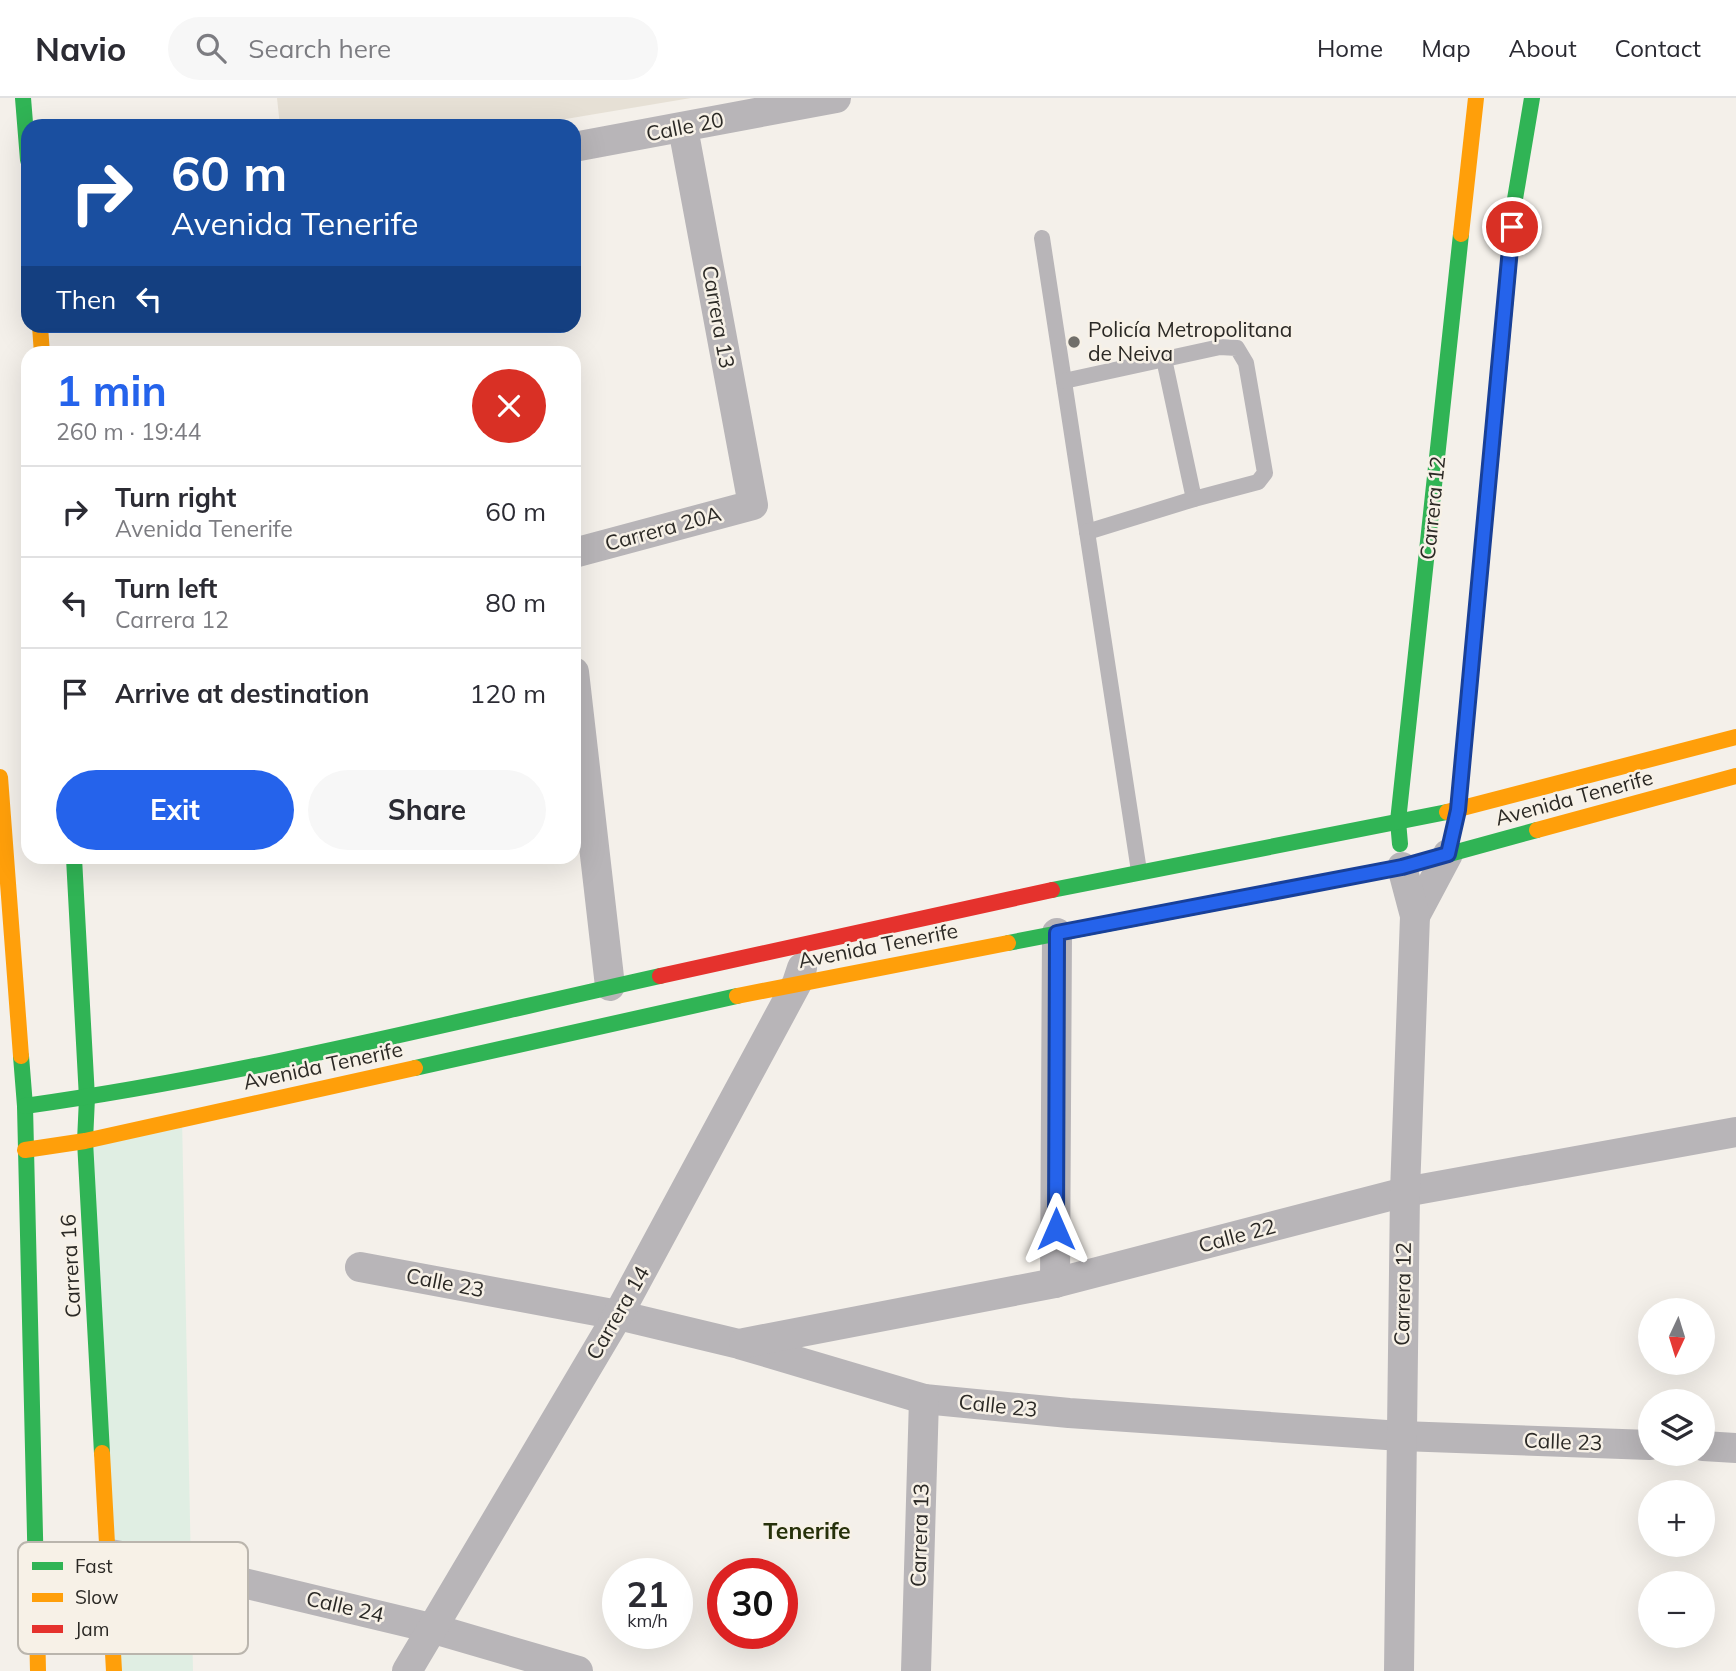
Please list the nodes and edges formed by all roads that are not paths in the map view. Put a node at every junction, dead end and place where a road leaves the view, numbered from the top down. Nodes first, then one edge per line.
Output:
1 (23, 98) edge
2 (836, 98) edge
3 (1476, 98) edge
4 (1532, 98) edge
5 (25, 119) edge
6 (683, 128) junction
7 (581, 146) edge
8 (1042, 238) dead end
9 (1164, 359) junction
10 (1064, 381) junction
11 (1194, 499) junction
12 (752, 505) joint
13 (1087, 532) junction
14 (581, 551) edge
15 (581, 732) edge
16 (1736, 737) edge
17 (1736, 776) edge
18 (0, 777) edge
19 (1458, 810) junction
20 (1398, 821) junction
21 (1448, 854) junction
22 (74, 864) edge
23 (1402, 867) junction
24 (1139, 871) junction
25 (1415, 916) junction
26 (1057, 933) junction
27 (809, 944) junction
28 (797, 984) junction
29 (610, 986) junction
30 (86, 1098) junction
31 (25, 1106) junction
32 (1736, 1132) edge
33 (85, 1141) junction
34 (25, 1150) junction
35 (1405, 1192) junction
36 (360, 1267) dead end
37 (1055, 1283) junction
38 (618, 1315) junction
39 (739, 1344) junction
40 (924, 1399) junction
41 (1401, 1437) junction
42 (1638, 1445) edge
43 (1715, 1447) edge
44 (1736, 1448) edge
45 (35, 1542) edge
46 (109, 1542) edge
47 (248, 1584) edge
48 (432, 1628) junction
49 (408, 1671) edge
50 (578, 1671) edge
51 (916, 1671) edge
52 (1399, 1671) edge

1 - 5 main road
2 - 6 street, Calle 20
3 - 20 main road, Carrera 12
4 - 19 main road, Carrera 12
6 - 7 street, Calle 20
6 - 12 street, Carrera 13
8 - 10 lane
9 - 10 lane
9 - 11 lane
9 - 11 lane
10 - 13 lane
11 - 13 lane
12 - 14 street, Carrera 20A
13 - 24 lane
15 - 29 street
16 - 19 main road, Avenida Tenerife
17 - 21 main road, Avenida Tenerife
18 - 31 main road, Carrera 16
19 - 20 main road, Avenida Tenerife
19 - 21 main road, Carrera 12
20 - 23 main road, Carrera 12
20 - 24 main road, Avenida Tenerife
21 - 23 main road, Avenida Tenerife
21 - 25 street, Carrera 12
22 - 30 main road, Carrera 16
23 - 25 street, Carrera 12
23 - 26 main road, Avenida Tenerife
24 - 27 main road, Avenida Tenerife
25 - 35 street, Carrera 12
26 - 28 main road, Avenida Tenerife
26 - 37 street
27 - 28 street, Carrera 14
27 - 29 main road, Avenida Tenerife
28 - 33 main road, Avenida Tenerife
28 - 38 street, Carrera 14
29 - 30 main road, Avenida Tenerife
30 - 31 main road, Avenida Tenerife
30 - 33 main road, Carrera 16
31 - 34 main road, Carrera 16
32 - 35 street, Calle 22
33 - 34 main road, Avenida Tenerife
33 - 46 main road, Carrera 16
34 - 45 main road, Carrera 16
35 - 37 street, Calle 22
35 - 41 street, Carrera 12
36 - 38 street, Calle 23
37 - 39 street, Calle 22
38 - 39 street, Calle 23
38 - 48 street, Carrera 14
39 - 40 street, Calle 23
40 - 41 street, Calle 23
40 - 51 street, Carrera 13
41 - 42 street, Calle 23
41 - 52 street, Carrera 12
43 - 44 street
47 - 48 street, Calle 24
48 - 49 street, Carrera 14
48 - 50 street, Calle 24

